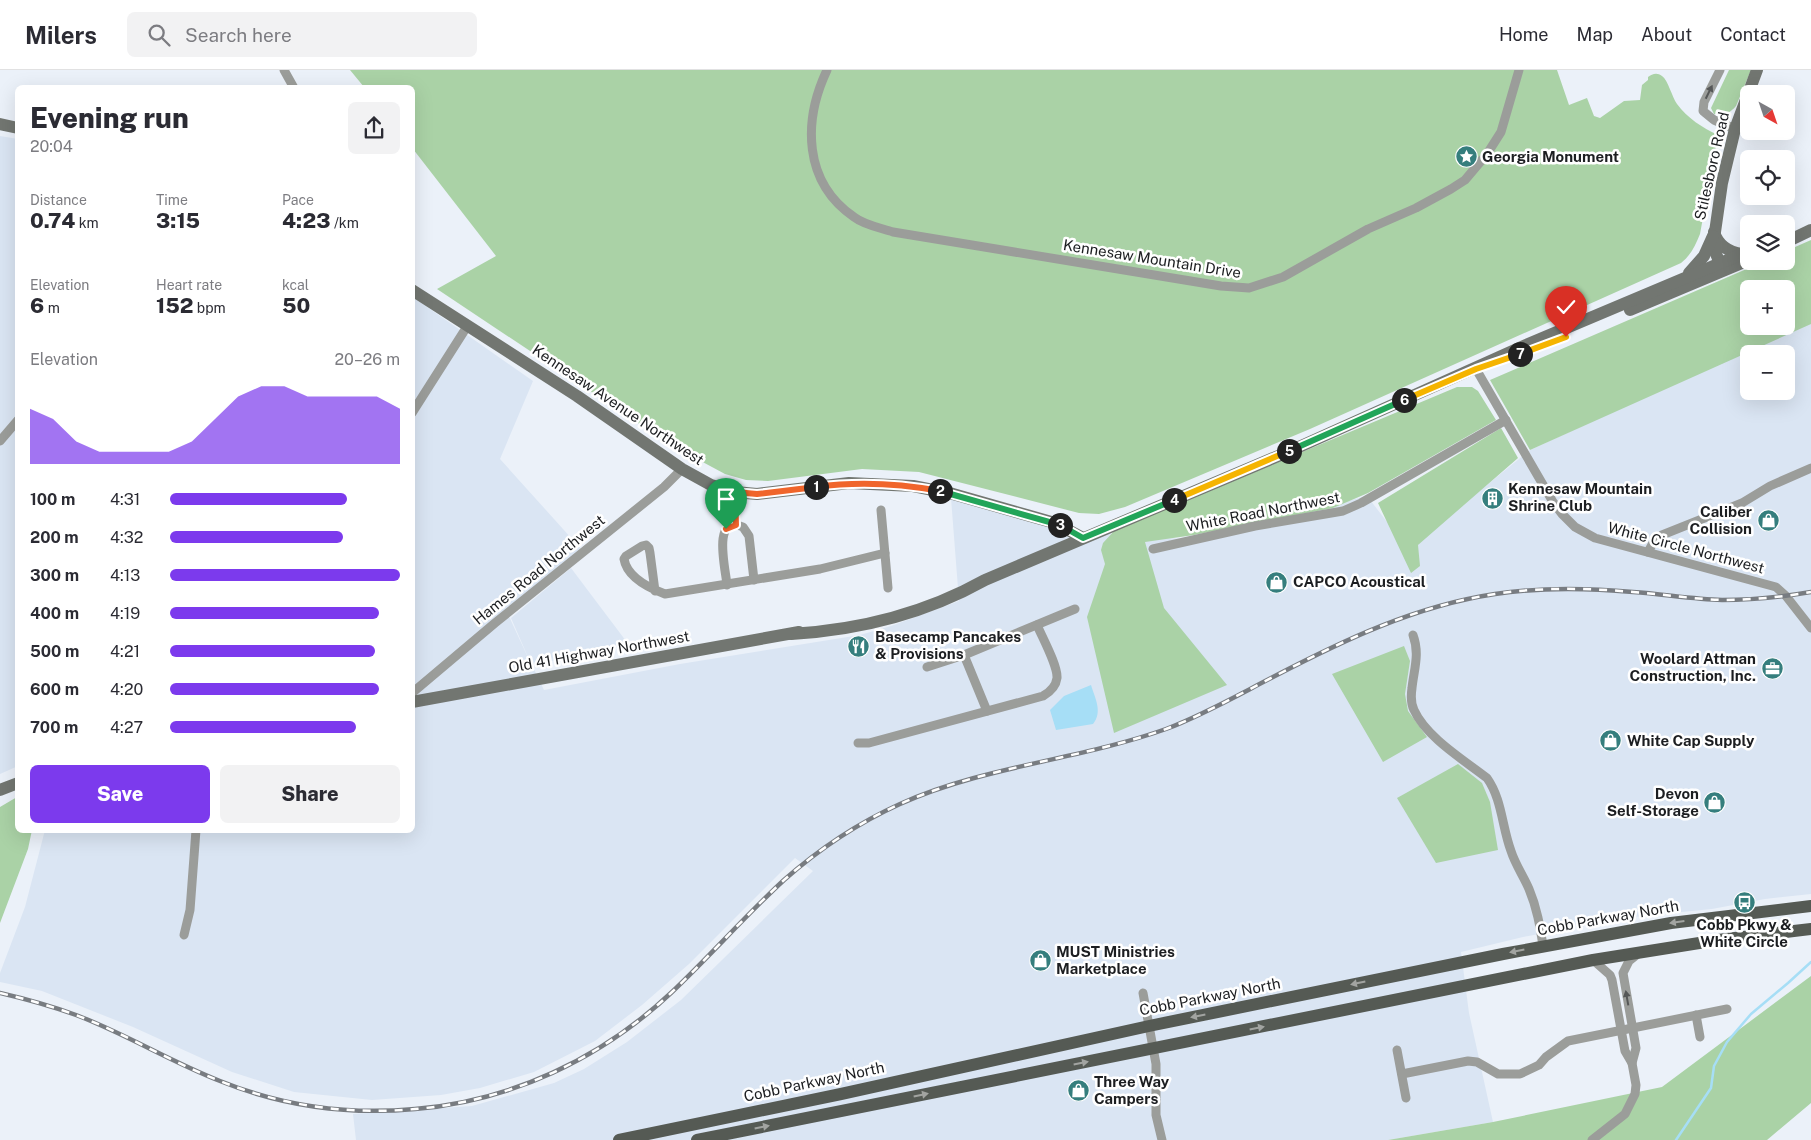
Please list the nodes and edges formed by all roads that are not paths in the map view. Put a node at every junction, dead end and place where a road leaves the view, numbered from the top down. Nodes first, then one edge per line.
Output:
1 (284, 70) edge
2 (827, 70) edge
3 (1519, 70) edge
4 (1720, 70) edge
5 (1757, 70) edge
6 (292, 85) edge
7 (0, 124) edge
8 (15, 127) edge
9 (1735, 129) junction
10 (1811, 224) edge
11 (1795, 230) edge
12 (1811, 230) edge
13 (1714, 232) junction
14 (1795, 238) edge
15 (1740, 254) edge
16 (1740, 258) edge
17 (1722, 267) junction
18 (1681, 280) junction
19 (415, 292) edge
20 (468, 325) junction
21 (1476, 369) junction
22 (415, 408) edge
23 (1506, 420) junction
24 (15, 424) edge
25 (0, 441) edge
26 (1811, 468) edge
27 (682, 469) junction
28 (735, 492) junction
29 (881, 510) dead end
30 (736, 525) junction
31 (1083, 538) junction
32 (1153, 549) dead end
33 (1648, 552) junction
34 (885, 553) junction
35 (754, 580) junction
36 (728, 585) junction
37 (888, 588) dead end
38 (656, 591) junction
39 (1075, 609) dead end
40 (1037, 625) junction
41 (1811, 628) edge
42 (1413, 635) dead end
43 (964, 655) junction
44 (927, 667) dead end
45 (415, 690) edge
46 (415, 701) edge
47 (987, 710) junction
48 (858, 743) dead end
49 (15, 783) edge
50 (0, 790) edge
51 (196, 833) edge
52 (1811, 906) edge
53 (1811, 929) edge
54 (184, 935) dead end
55 (1543, 946) junction
56 (1642, 951) junction
57 (1593, 960) junction
58 (1143, 993) dead end
59 (1727, 1010) dead end
60 (1696, 1015) junction
61 (1149, 1026) junction
62 (1632, 1027) junction
63 (1621, 1029) junction
64 (1700, 1037) dead end
65 (1153, 1049) junction
66 (1397, 1050) dead end
67 (1632, 1063) junction
68 (1402, 1074) junction
69 (1406, 1098) dead end
70 (619, 1140) edge
71 (697, 1140) edge
72 (1162, 1140) edge
73 (1592, 1140) edge

1 - 6 street
2 - 3 street, Kennesaw Mountain Drive
9 -> 4 street
5 - 9 street, Stilesboro Road
7 - 8 street
9 - 13 street, Stilesboro Road
10 - 11 street
12 - 14 street
13 - 15 street
13 - 17 street, Stilesboro Road
13 - 18 street
16 - 17 street, Old 41 Highway Northwest
17 - 18 street, Old 41 Highway Northwest
17 - 21 street, Old 41 Highway Northwest
18 - 21 street, Old 41 Highway Northwest
19 - 20 street, Kennesaw Avenue Northwest
20 - 22 street
20 - 27 street, Kennesaw Avenue Northwest
21 - 23 street, White Circle Northwest
21 - 31 street, Old 41 Highway Northwest
23 - 32 street, White Road Northwest
23 - 33 street, White Circle Northwest
24 - 25 street
26 - 33 street
27 - 28 street, Kennesaw Avenue Northwest
27 - 45 street, Hames Road Northwest
28 - 30 street
28 - 31 street, Kennesaw Avenue Northwest
29 - 34 street
30 - 35 street
30 - 36 street
31 - 46 street, Old 41 Highway Northwest
33 - 41 street, White Circle Northwest
34 - 35 street
34 - 37 street
35 - 36 street
36 - 38 street
38 - 38 street
39 - 40 street
40 - 43 street
40 - 47 street
42 - 55 street
43 - 44 street
43 - 47 street
47 - 48 street
49 - 50 street
51 - 54 street
52 -> 55 main road, Cobb Parkway North
53 - 56 main road
55 -> 61 main road, Cobb Parkway North
56 - 57 main road
62 -> 56 street
57 - 63 street
65 -> 57 main road
58 - 61 street
59 - 60 street
60 - 62 street
60 - 64 street
61 - 65 street
61 - 70 main road, Cobb Parkway North
62 - 63 street
62 - 67 street
63 - 67 street
63 - 68 street
71 -> 65 main road
65 - 72 street
66 - 68 street
67 - 73 street
68 - 69 street

